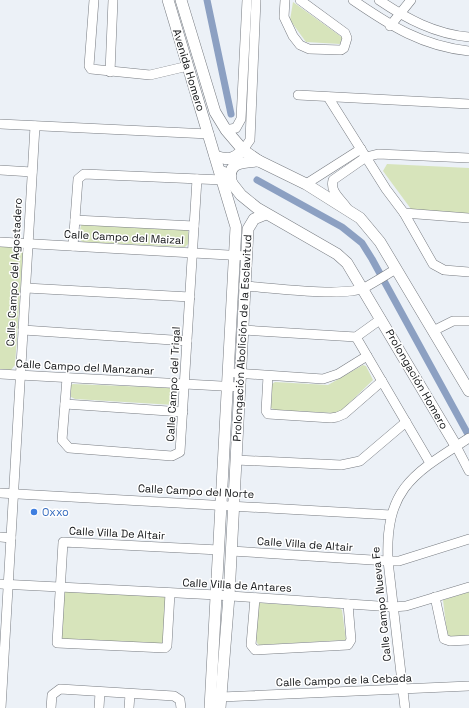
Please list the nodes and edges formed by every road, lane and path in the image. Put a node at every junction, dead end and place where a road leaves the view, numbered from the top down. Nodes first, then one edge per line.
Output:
1 (94, 0) edge
2 (113, 0) edge
3 (168, 0) edge
4 (181, 0) edge
5 (247, 0) edge
6 (256, 0) edge
7 (285, 0) edge
8 (300, 0) edge
9 (353, 0) edge
10 (379, 0) edge
11 (411, 0) edge
12 (400, 14) junction
13 (390, 26) junction
14 (469, 37) edge
15 (469, 50) edge
16 (188, 66) junction
17 (110, 72) junction
18 (298, 95) dead end
19 (328, 97) junction
20 (469, 104) edge
21 (0, 124) edge
22 (35, 126) junction
23 (226, 130) junction
24 (210, 137) junction
25 (361, 149) junction
26 (243, 150) junction
27 (215, 156) junction
28 (366, 157) junction
29 (469, 158) edge
30 (259, 160) junction
31 (0, 170) edge
32 (32, 172) junction
33 (197, 179) junction
34 (228, 182) junction
35 (306, 184) junction
36 (347, 209) junction
37 (404, 213) junction
38 (266, 214) junction
39 (469, 218) edge
40 (75, 220) junction
41 (194, 226) junction
42 (0, 242) edge
43 (28, 243) junction
44 (74, 246) junction
45 (192, 253) junction
46 (241, 255) junction
47 (392, 271) junction
48 (469, 272) edge
49 (368, 285) junction
50 (245, 286) junction
51 (26, 288) junction
52 (190, 297) junction
53 (381, 319) junction
54 (468, 323) edge
55 (23, 330) junction
56 (242, 330) junction
57 (433, 331) junction
58 (356, 337) junction
59 (187, 341) junction
60 (367, 356) junction
61 (235, 373) junction
62 (0, 374) edge
63 (20, 375) junction
64 (268, 376) junction
65 (66, 378) junction
66 (382, 380) junction
67 (185, 384) junction
68 (228, 387) junction
69 (240, 388) junction
70 (469, 391) edge
71 (65, 404) junction
72 (183, 412) junction
73 (406, 422) junction
74 (468, 439) edge
75 (456, 446) junction
76 (236, 460) junction
77 (430, 462) junction
78 (469, 471) edge
79 (0, 493) edge
80 (14, 494) junction
81 (222, 505) junction
82 (234, 505) junction
83 (392, 514) junction
84 (0, 537) edge
85 (11, 538) junction
86 (469, 539) edge
87 (219, 550) junction
88 (232, 551) junction
89 (388, 561) junction
90 (4, 584) edge
91 (469, 587) edge
92 (59, 588) junction
93 (170, 593) junction
94 (217, 595) junction
95 (229, 596) junction
96 (435, 597) junction
97 (256, 598) junction
98 (348, 604) junction
99 (393, 607) junction
100 (469, 640) edge
101 (469, 686) edge
102 (402, 690) junction
103 (100, 692) junction
104 (130, 694) junction
105 (220, 702) edge
106 (1, 708) edge
107 (51, 708) edge
108 (99, 708) edge
109 (129, 708) edge
110 (180, 708) edge
111 (210, 708) edge
112 (405, 708) edge

1 - 17 street
2 - 17 street
3 - 16 main road, Avenida Homero
4 - 23 main road, Avenida Homero
5 - 23 street
6 - 26 street
7 - 8 street
9 - 13 street
10 - 12 street
11 - 12 street
12 - 13 street
12 - 14 street
13 - 15 street
16 - 17 street
16 - 24 main road, Avenida Homero
18 - 19 street
19 - 20 street
19 - 25 street
21 - 22 street
22 - 24 street
22 - 32 street, Calle Campo del Agostadero
23 - 26 main road
24 - 27 main road, Prolongación Abolición de la Esclavitud
25 - 28 street
25 - 35 street
26 - 27 main road
26 - 30 main road
27 - 34 main road, Prolongación Abolición de la Esclavitud
28 - 29 street
28 - 36 street
28 - 37 street
30 - 34 main road
30 - 35 main road
31 - 32 street
32 - 43 street, Calle Campo del Agostadero
33 - 34 street
33 - 40 street
33 - 41 street, Calle Campo del Trigal
34 - 38 main road
34 - 46 main road, Prolongación Abolición de la Esclavitud
35 - 36 main road
36 - 47 main road
37 - 39 street
37 - 48 street
38 - 46 main road, Prolongación Abolición de la Esclavitud
38 - 49 main road
40 - 41 street
40 - 44 street
41 - 45 street, Calle Campo del Trigal
42 - 43 street, Calle Campo del Maizal
43 - 44 street, Calle Campo del Maizal
43 - 51 street, Calle Campo del Agostadero
44 - 45 street, Calle Campo del Maizal
45 - 46 street, Calle Campo del Maizal
45 - 52 street, Calle Campo del Trigal
46 - 50 main road, Prolongación Abolición de la Esclavitud
46 - 61 main road, Prolongación Abolición de la Esclavitud
47 - 49 street
47 - 57 main road
49 - 50 street
49 - 53 main road, Prolongación Homero
50 - 56 main road, Prolongación Abolición de la Esclavitud
51 - 52 street
51 - 55 street, Calle Campo del Agostadero
52 - 59 street, Calle Campo del Trigal
53 - 58 street
53 - 75 main road, Prolongación Homero
54 - 57 street
55 - 59 street
55 - 63 street, Calle Campo del Agostadero
56 - 58 street
56 - 61 main road, Prolongación Abolición de la Esclavitud
57 - 70 main road
58 - 60 street
59 - 67 street, Calle Campo del Trigal
60 - 64 street
60 - 66 street
61 - 64 street
61 - 68 main road, Prolongación Abolición de la Esclavitud
61 - 69 main road, Prolongación Abolición de la Esclavitud
62 - 63 street, Calle Campo del Manzanar
63 - 65 street, Calle Campo del Manzanar
63 - 80 street, Calle Campo del Agostadero
64 - 66 street
65 - 67 street, Calle Campo del Manzanar
65 - 71 street, Calle Campo del Trigal
66 - 73 street
67 - 68 street, Calle Campo del Manzanar
67 - 72 street, Calle Campo del Trigal
68 - 69 street, Calle Campo del Manzanar
68 - 81 main road, Prolongación Abolición de la Esclavitud
69 - 76 main road, Prolongación Abolición de la Esclavitud
71 - 72 street
71 - 72 street, Calle Campo del Trigal
73 - 76 street
73 - 77 street
74 - 75 street, Calle Campo Nueva Fe
75 - 77 street, Calle Campo Nueva Fe
75 - 78 street, Prolongación Homero
76 - 82 main road, Prolongación Abolición de la Esclavitud
77 - 83 street, Calle Campo Nueva Fe
79 - 80 street, Calle Campo del Norte
80 - 81 street, Calle Campo del Norte
80 - 85 street, Calle Campo del Agostadero
81 - 82 street, Calle Campo del Norte
81 - 87 main road, Prolongación Abolición de la Esclavitud
82 - 83 street, Calle Campo del Norte
82 - 88 main road, Prolongación Abolición de la Esclavitud
83 - 89 street, Calle Campo Nueva Fe
84 - 85 street
85 - 90 street, Calle Campo del Agostadero
86 - 89 street, Calle Villa de Altair
87 - 92 street, Calle Villa De Altair
87 - 94 main road, Prolongación Abolición de la Esclavitud
88 - 89 street, Calle Villa de Altair
88 - 95 main road, Prolongación Abolición de la Esclavitud
89 - 99 street, Calle Campo Nueva Fe
90 - 92 street, Calle Villa de Antares
90 - 106 street, Calle Campo del Agostadero
91 - 96 street, Calle Villa de Antares
92 - 93 street, Calle Villa de Antares
92 - 93 street, Calle Villa De Altair
93 - 94 street, Calle Villa de Antares
94 - 95 street, Calle Villa de Antares
94 - 111 main road, Prolongación Abolición de la Esclavitud
95 - 97 street, Calle Villa de Antares
95 - 105 main road, Prolongación Abolición de la Esclavitud
96 - 99 street, Calle Villa de Antares
96 - 100 street
97 - 98 street, Calle Villa de Antares
97 - 98 street
98 - 99 street, Calle Villa de Antares
99 - 102 street, Calle Campo Nueva Fe
101 - 102 street, Calle Campo de la Cebada
102 - 105 street, Calle Campo de la Cebada
102 - 112 street, Calle Campo Nueva Fe
103 - 104 street
103 - 107 street
103 - 108 street
104 - 109 street
104 - 110 street

